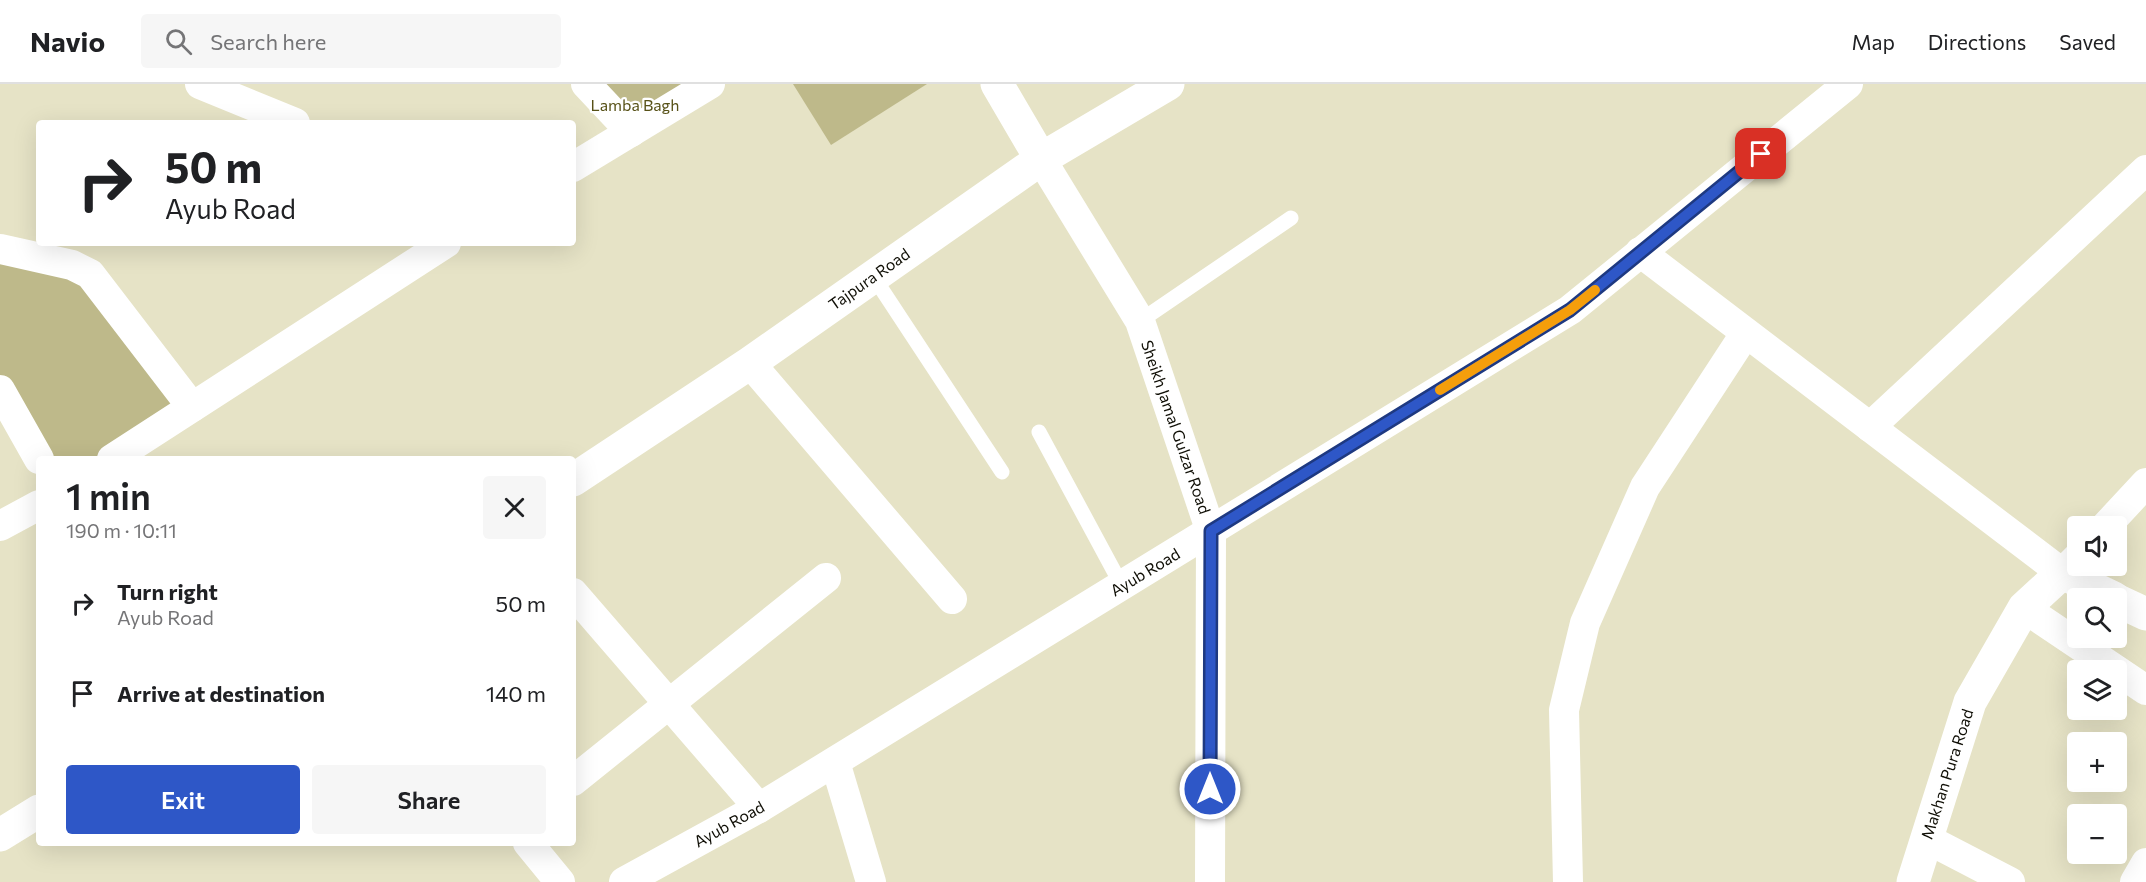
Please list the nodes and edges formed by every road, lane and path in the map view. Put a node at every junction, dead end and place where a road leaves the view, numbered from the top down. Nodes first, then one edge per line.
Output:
1 (200, 84) edge
2 (586, 84) edge
3 (710, 84) edge
4 (997, 84) edge
5 (1168, 84) edge
6 (1848, 84) edge
7 (288, 120) edge
8 (631, 132) junction
9 (1041, 159) junction
10 (576, 165) edge
11 (2146, 170) edge
12 (1291, 218) dead end
13 (439, 246) edge
14 (0, 249) edge
15 (1640, 252) junction
16 (873, 276) junction
17 (1140, 321) junction
18 (1745, 334) junction
19 (750, 363) junction
20 (0, 390) edge
21 (192, 407) junction
22 (1870, 427) junction
23 (1039, 432) dead end
24 (37, 456) edge
25 (117, 456) edge
26 (1002, 472) dead end
27 (576, 478) edge
28 (2146, 483) edge
29 (36, 507) edge
30 (2115, 516) edge
31 (0, 526) edge
32 (1211, 531) junction
33 (2067, 563) edge
34 (2067, 568) edge
35 (2085, 576) edge
36 (826, 578) dead end
37 (1122, 586) junction
38 (2100, 588) edge
39 (576, 597) edge
40 (952, 599) dead end
41 (2127, 605) edge
42 (2024, 608) junction
43 (2146, 614) edge
44 (2146, 690) edge
45 (669, 704) junction
46 (835, 762) junction
47 (576, 779) edge
48 (759, 808) junction
49 (36, 813) edge
50 (0, 835) edge
51 (1927, 839) junction
52 (530, 846) edge
53 (2146, 863) edge
54 (560, 882) edge
55 (624, 882) edge
56 (871, 882) edge
57 (1210, 882) edge
58 (1568, 882) edge
59 (1913, 882) edge
60 (2010, 882) edge
61 (2134, 882) edge

1 - 7 street
2 - 8 street
3 - 8 street
4 - 9 main road, Sheikh Jamal Gulzar Road
5 - 9 main road, Tajpura Road
6 - 15 street, Ayub Road
8 - 10 street
9 - 16 main road, Tajpura Road
9 - 17 street, Sheikh Jamal Gulzar Road
11 - 22 street
12 - 17 lane
13 - 21 street
14 - 21 street
15 - 18 street
15 - 32 street, Ayub Road
16 - 19 main road, Tajpura Road
16 - 26 lane
17 - 32 street, Sheikh Jamal Gulzar Road
18 - 22 street
18 - 58 street
19 - 27 main road, Tajpura Road
19 - 40 street
20 - 24 street
21 - 25 street
22 - 33 street
23 - 37 lane
28 - 30 street
29 - 31 street
32 - 37 street, Ayub Road
32 - 57 street, Sheikh Jamal Gulzar Road
34 - 42 main road, Makhan Pura Road
35 - 38 main road
36 - 45 street
37 - 46 street, Ayub Road
39 - 45 street
41 - 43 main road
42 - 44 street
42 - 51 main road, Makhan Pura Road
45 - 47 street
45 - 48 street
46 - 48 street, Ayub Road
46 - 56 street
48 - 55 street, Ayub Road
49 - 50 main road
51 - 59 main road, Makhan Pura Road
51 - 60 street
52 - 54 street
53 - 61 street

